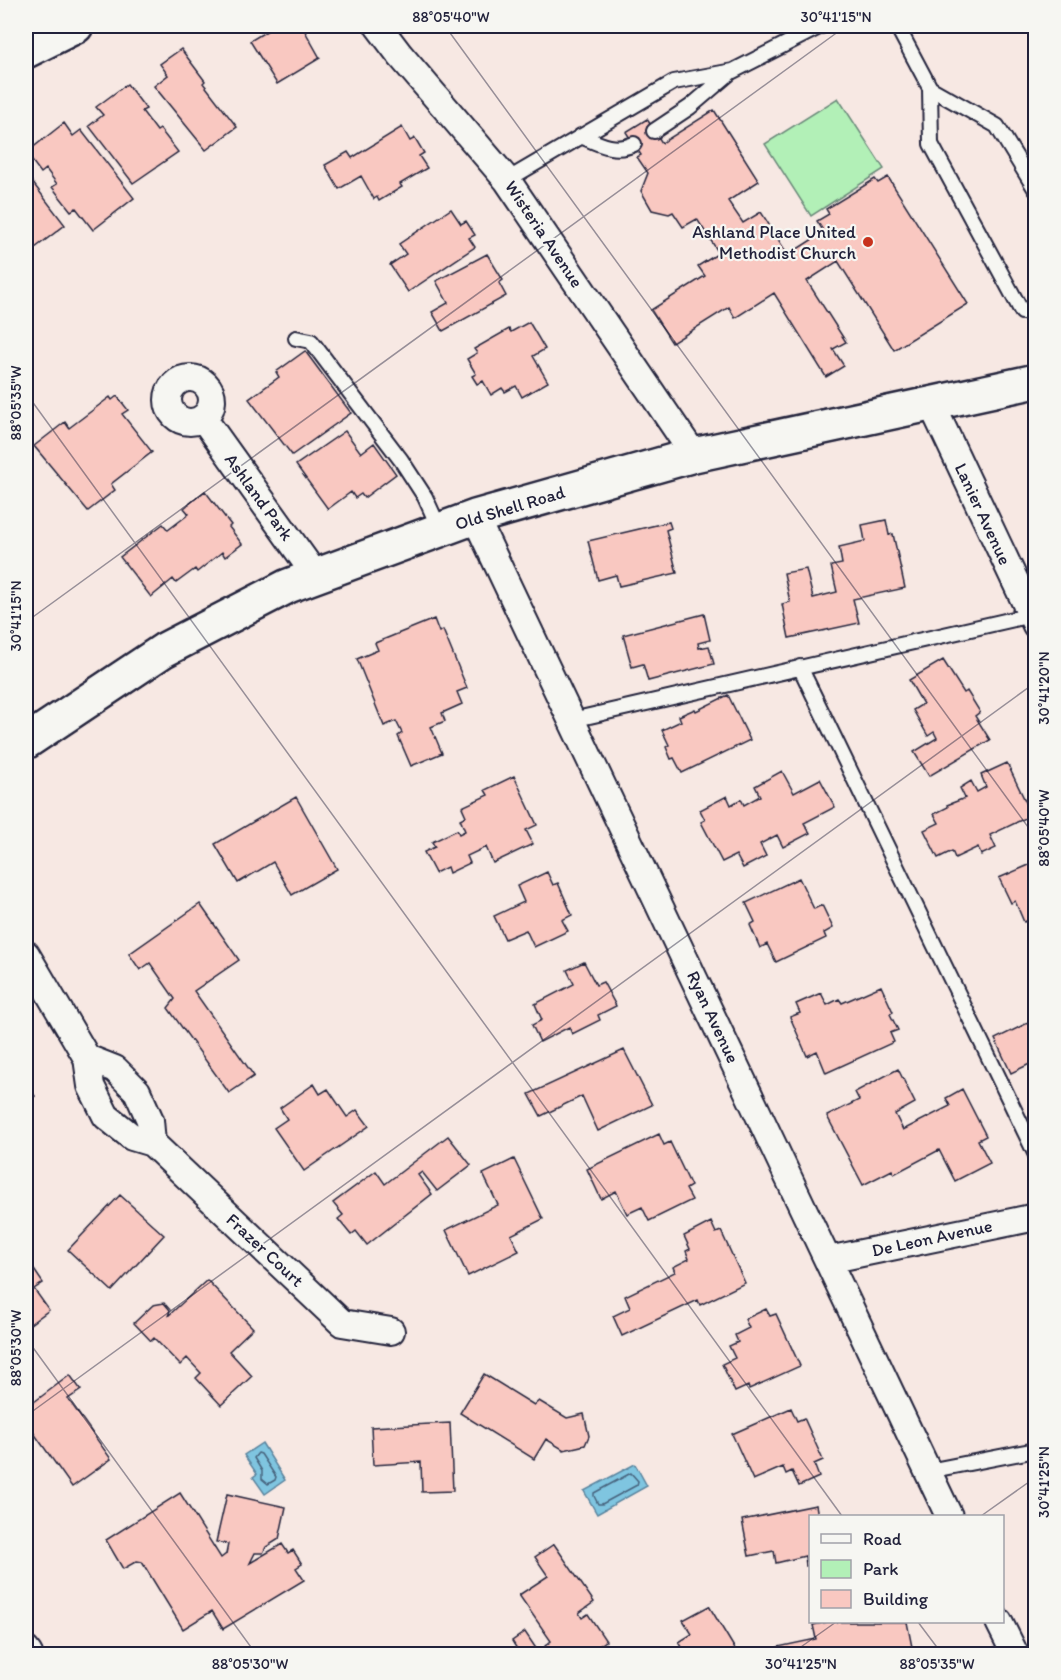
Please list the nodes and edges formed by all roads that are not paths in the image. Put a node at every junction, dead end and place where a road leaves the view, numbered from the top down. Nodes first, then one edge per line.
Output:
1 (76, 26) edge
2 (378, 26) edge
3 (822, 26) edge
4 (897, 26) edge
5 (26, 51) edge
6 (732, 71) junction
7 (930, 88) junction
8 (654, 131) dead end
9 (581, 136) junction
10 (634, 144) dead end
11 (507, 180) junction
12 (1035, 190) edge
13 (1035, 310) edge
14 (296, 338) dead end
15 (1035, 381) edge
16 (932, 404) junction
17 (203, 418) dead end
18 (694, 455) junction
19 (475, 517) junction
20 (440, 530) junction
21 (316, 576) junction
22 (1034, 618) edge
23 (800, 667) junction
24 (572, 720) junction
25 (26, 742) edge
26 (26, 954) edge
27 (87, 1059) junction
28 (152, 1143) junction
29 (1035, 1155) edge
30 (1035, 1217) edge
31 (828, 1260) junction
32 (391, 1331) dead end
33 (1035, 1450) edge
34 (928, 1471) junction
35 (949, 1515) edge
36 (1000, 1623) edge
37 (26, 1650) edge
38 (28, 1654) edge
39 (1015, 1654) edge

1 - 5 street
2 - 11 street, Wisteria Avenue
3 - 6 lane
4 - 7 lane
6 - 8 lane
6 - 9 lane
7 - 12 lane
7 - 13 lane
9 - 10 lane
9 - 11 lane
11 - 18 street, Wisteria Avenue
14 - 20 lane
15 - 16 street, Old Shell Road
16 - 18 street, Old Shell Road
16 - 22 street, Lanier Avenue
17 - 21 street, Ashland Park
18 - 19 street, Old Shell Road
19 - 20 street, Old Shell Road
19 - 24 street, Ryan Avenue
20 - 21 street, Old Shell Road
21 - 25 street, Old Shell Road
22 - 23 lane
23 - 24 lane
23 - 29 lane
24 - 31 street, Ryan Avenue
26 - 27 street, Frazer Court
27 - 28 street, Frazer Court
27 - 28 street
28 - 32 street, Frazer Court
30 - 31 street, De Leon Avenue
31 - 34 street, Ryan Avenue
33 - 34 lane
34 - 35 street, Ryan Avenue
36 - 39 street
37 - 38 street

